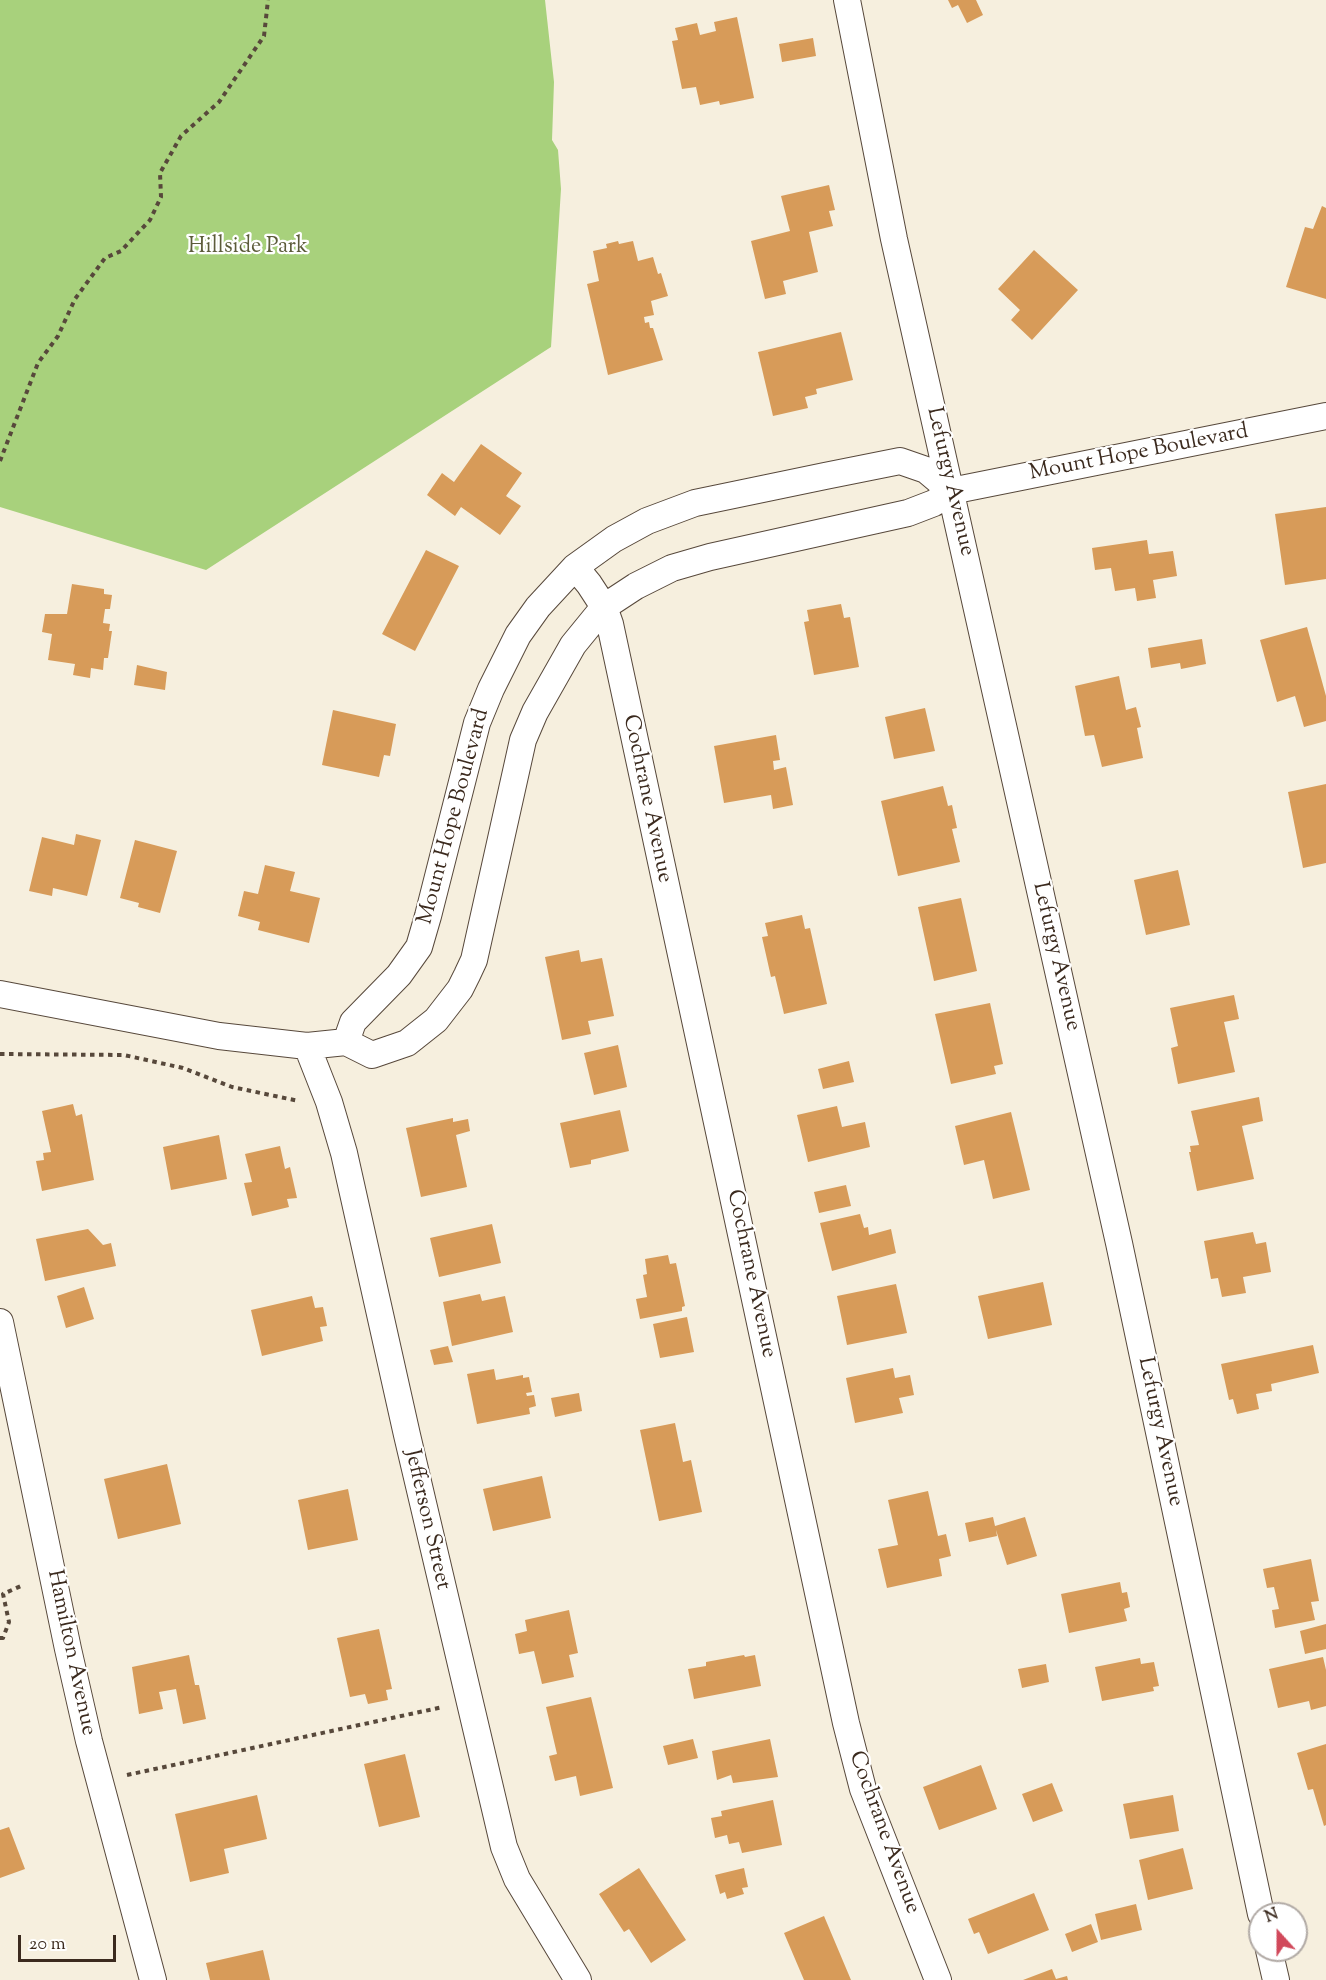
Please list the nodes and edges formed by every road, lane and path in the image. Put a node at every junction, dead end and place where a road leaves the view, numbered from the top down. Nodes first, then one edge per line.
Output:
1 (268, 0) edge
2 (847, 0) edge
3 (1326, 416) edge
4 (0, 461) edge
5 (951, 491) junction
6 (575, 567) junction
7 (604, 607) junction
8 (0, 994) edge
9 (346, 1042) junction
10 (307, 1046) junction
11 (0, 1054) edge
12 (301, 1102) dead end
13 (0, 1322) edge
14 (21, 1586) dead end
15 (0, 1638) edge
16 (468, 1701) junction
17 (100, 1781) junction
18 (1259, 1902) edge
19 (1271, 1962) edge
20 (153, 1980) edge
21 (578, 1980) edge
22 (938, 1980) edge
23 (1275, 1980) edge

1 - 4 path
2 - 5 street, Lefurgy Avenue
3 - 5 street, Mount Hope Boulevard
5 - 6 street, Mount Hope Boulevard
5 - 7 street, Mount Hope Boulevard
5 - 18 street, Lefurgy Avenue
6 - 7 street, Cochrane Avenue
6 - 9 street, Mount Hope Boulevard
7 - 9 street, Mount Hope Boulevard
7 - 22 street, Cochrane Avenue
8 - 10 street
9 - 10 street
10 - 16 street, Jefferson Street
11 - 12 path
13 - 17 street, Hamilton Avenue
14 - 15 path
16 - 17 path
16 - 21 street, Jefferson Street
17 - 20 street, Hamilton Avenue
19 - 23 street

